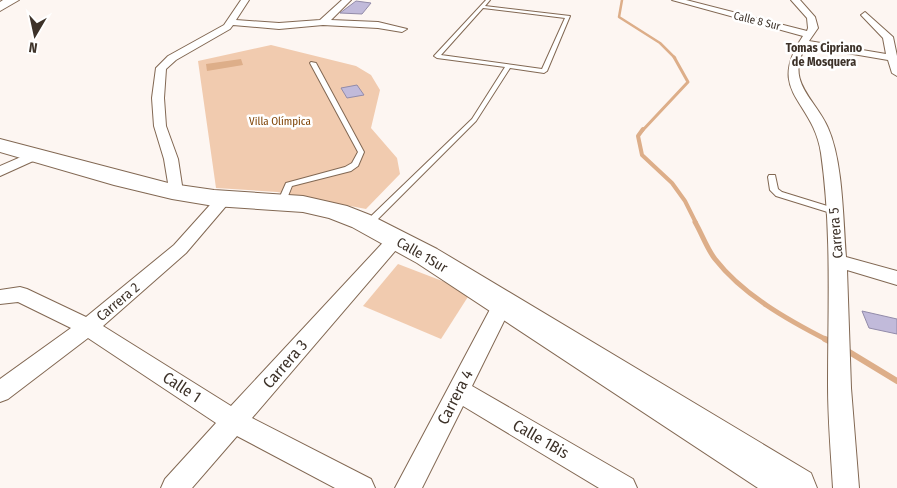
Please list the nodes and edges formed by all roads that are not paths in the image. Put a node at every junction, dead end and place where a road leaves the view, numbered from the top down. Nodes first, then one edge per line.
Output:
1 (13, 0) edge
2 (245, 0) edge
3 (347, 0) edge
4 (488, 0) edge
5 (676, 0) edge
6 (794, 0) edge
7 (0, 7) edge
8 (482, 7) junction
9 (865, 15) dead end
10 (231, 22) junction
11 (323, 22) junction
12 (402, 29) dead end
13 (806, 38) junction
14 (892, 38) edge
15 (893, 55) edge
16 (313, 63) dead end
17 (508, 66) junction
18 (897, 73) edge
19 (0, 145) edge
20 (37, 154) junction
21 (0, 172) edge
22 (772, 177) dead end
23 (175, 192) junction
24 (224, 199) junction
25 (282, 201) junction
26 (834, 212) junction
27 (368, 224) junction
28 (396, 239) junction
29 (839, 260) junction
30 (897, 278) edge
31 (0, 297) edge
32 (502, 305) junction
33 (88, 327) junction
34 (459, 391) junction
35 (0, 392) edge
36 (235, 422) junction
37 (174, 488) edge
38 (362, 488) edge
39 (408, 488) edge
40 (624, 488) edge
41 (796, 488) edge
42 (846, 488) edge

1 - 7 highway
2 - 10 street
3 - 11 street
4 - 8 lane
5 - 13 street, Calle 8 Sur
6 - 13 street
8 - 17 lane
8 - 17 lane
9 - 14 street
10 - 11 street
10 - 23 street
11 - 12 street
13 - 15 street, Calle 8 Sur
13 - 26 street, Carrera 5
14 - 15 street
15 - 18 street
16 - 25 lane
17 - 27 lane
19 - 20 highway, Calle 1Sur
20 - 21 street
20 - 23 highway, Calle 1Sur
22 - 26 lane
23 - 24 highway, Calle 1Sur
24 - 25 highway, Calle 1Sur
24 - 33 street, Carrera 2
25 - 27 highway, Calle 1Sur
26 - 29 street, Carrera 5
27 - 28 highway, Calle 1Sur
28 - 32 highway, Calle 1Sur
28 - 36 street, Carrera 3
29 - 30 street
29 - 42 street, Carrera 5
31 - 33 street, Calle 1
32 - 34 street, Carrera 4
32 - 41 highway, Calle 1Sur
33 - 35 street, Carrera 2
33 - 36 street, Calle 1
34 - 39 street, Carrera 4
34 - 40 street, Calle 1Bis
36 - 37 street, Carrera 3
36 - 38 street, Calle 1

